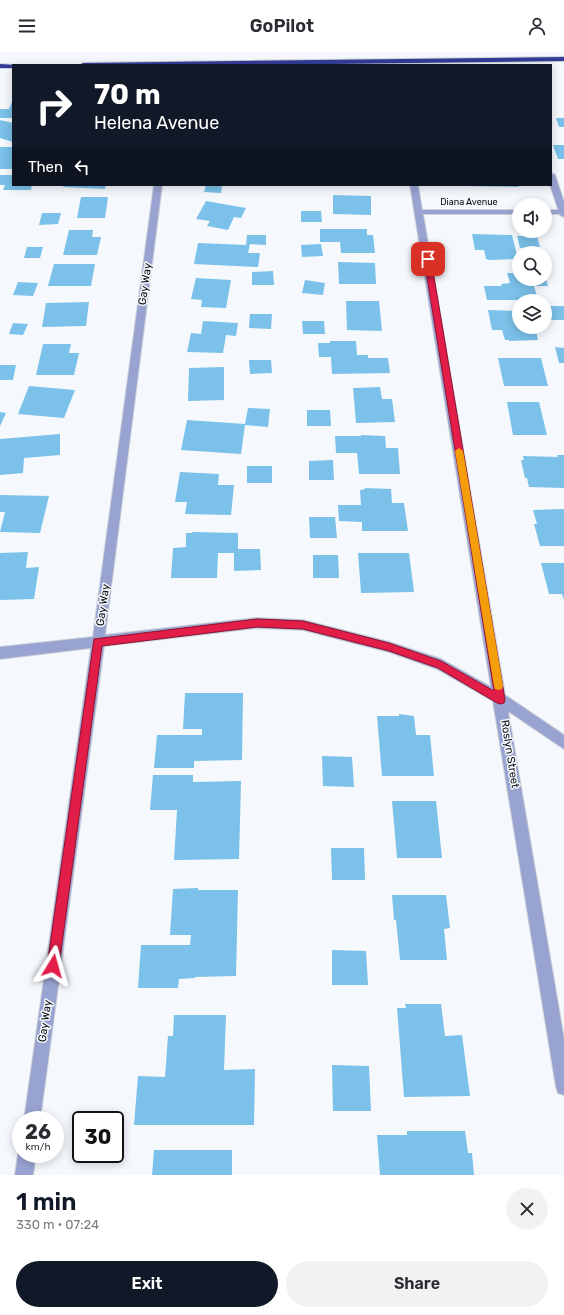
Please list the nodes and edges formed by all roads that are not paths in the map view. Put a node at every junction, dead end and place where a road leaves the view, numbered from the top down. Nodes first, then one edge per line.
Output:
1 (564, 59) edge
2 (163, 64) edge
3 (0, 66) edge
4 (12, 66) edge
5 (552, 178) edge
6 (158, 186) edge
7 (414, 186) edge
8 (420, 212) junction
9 (512, 212) edge
10 (552, 212) edge
11 (564, 213) edge
12 (98, 642) junction
13 (0, 653) edge
14 (501, 700) junction
15 (564, 743) edge
16 (564, 1087) edge
17 (33, 1111) edge
18 (26, 1163) edge
19 (24, 1175) edge

1 - 2 highway
3 - 4 highway
5 - 11 street
6 - 12 street, Gay Way
7 - 8 street, Roslyn Street
8 - 9 street, Diana Avenue
8 - 14 street, Roslyn Street
10 - 11 street
12 - 13 street
12 - 14 street
12 - 17 street, Gay Way
14 - 15 street
14 - 16 street, Roslyn Street
18 - 19 street

